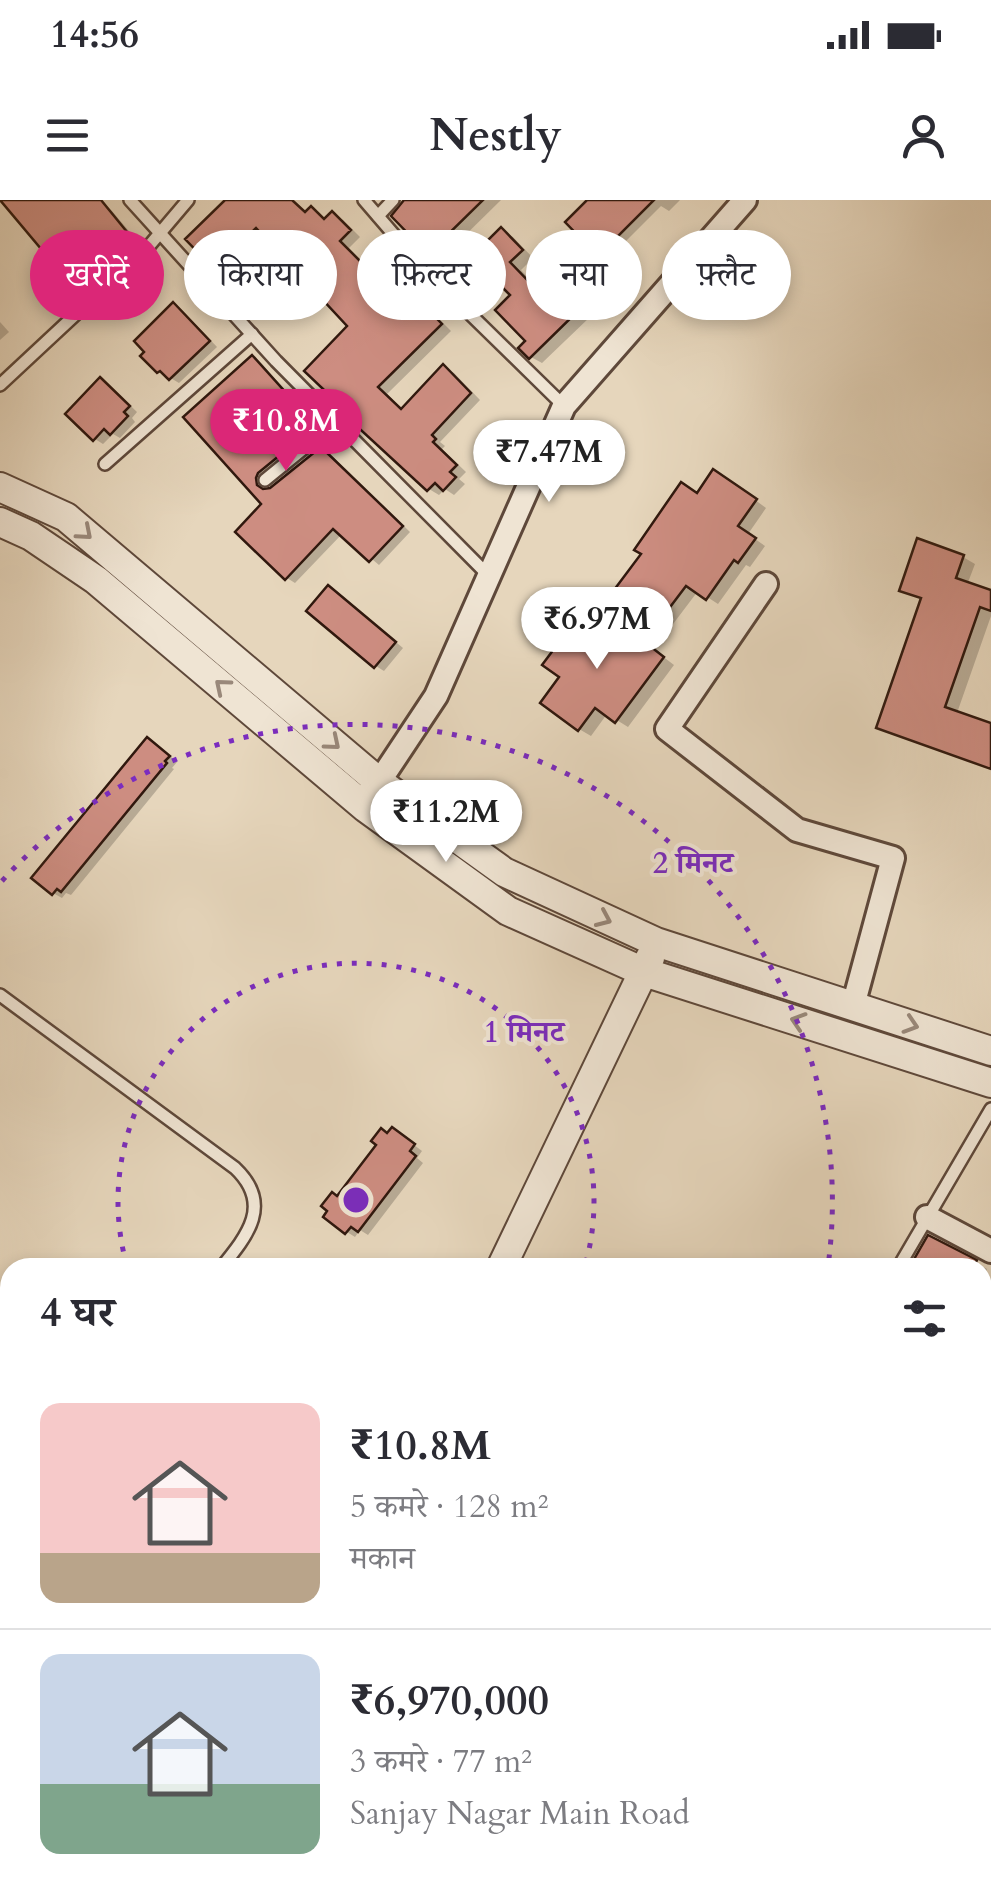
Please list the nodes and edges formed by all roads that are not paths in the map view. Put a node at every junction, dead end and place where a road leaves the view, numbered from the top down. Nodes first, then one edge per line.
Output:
1 (130, 200) edge
2 (188, 200) edge
3 (364, 200) edge
4 (393, 200) edge
5 (745, 200) edge
6 (378, 216) junction
7 (158, 230) edge
8 (162, 230) edge
9 (164, 236) edge
10 (70, 320) edge
11 (252, 334) junction
12 (0, 385) edge
13 (564, 406) junction
14 (336, 422) junction
15 (105, 464) dead end
16 (265, 480) dead end
17 (0, 487) edge
18 (0, 522) edge
19 (489, 576) junction
20 (766, 584) dead end
21 (369, 792) junction
22 (656, 942) junction
23 (644, 972) junction
24 (0, 995) edge
25 (854, 1006) junction
26 (991, 1050) edge
27 (991, 1084) edge
28 (991, 1109) edge
29 (928, 1217) junction
30 (991, 1252) edge
31 (229, 1258) edge
32 (506, 1258) edge
33 (904, 1258) edge

1 - 7 lane
2 - 8 lane
3 - 6 lane
4 - 6 lane
5 - 13 street
6 - 13 lane
9 - 11 lane
10 - 12 lane
11 - 14 lane
11 - 15 lane
13 - 19 street
14 - 16 lane
14 - 19 lane
17 -> 21 street
21 -> 18 street
19 - 21 street
20 - 25 street
21 -> 22 street
21 - 23 street
22 - 23 street
22 - 25 street
27 -> 23 street
23 - 32 street
24 - 31 lane
25 -> 26 street
28 - 29 lane
29 - 30 street
29 - 33 lane

